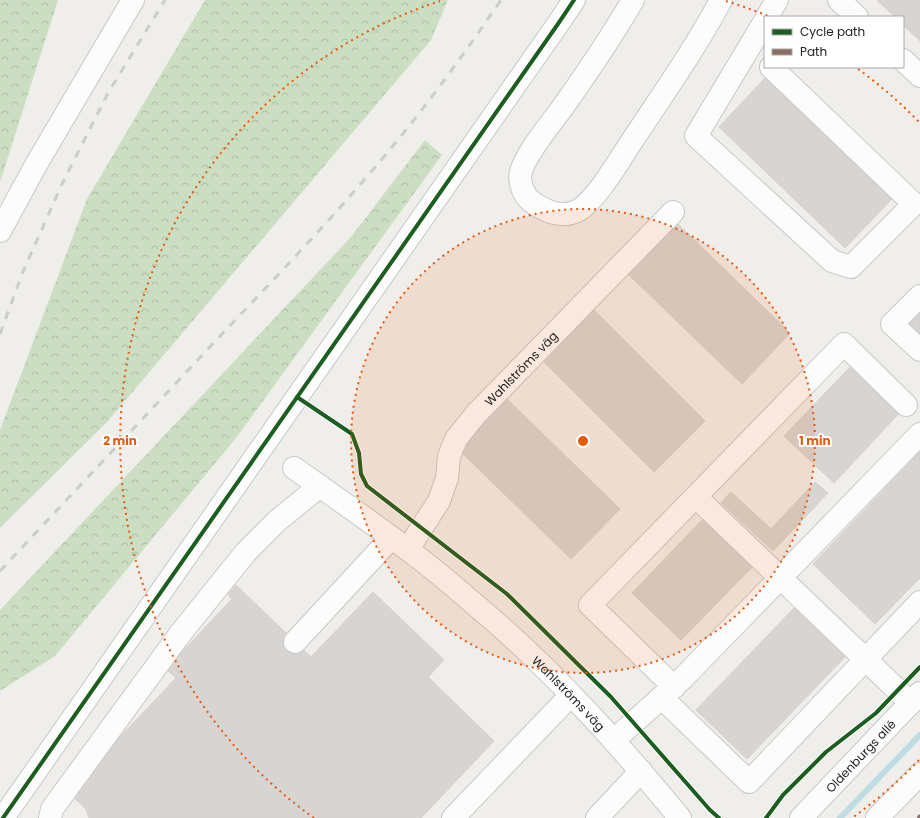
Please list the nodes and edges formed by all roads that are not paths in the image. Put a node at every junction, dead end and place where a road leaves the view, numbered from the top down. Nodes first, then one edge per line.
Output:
1 (133, 0) edge
2 (574, 0) edge
3 (633, 0) edge
4 (721, 0) edge
5 (778, 0) edge
6 (839, 0) edge
7 (768, 16) edge
8 (856, 16) edge
9 (764, 25) edge
10 (757, 54) edge
11 (904, 61) edge
12 (772, 68) edge
13 (920, 76) edge
14 (673, 212) dead end
15 (0, 231) edge
16 (920, 296) edge
17 (920, 350) edge
18 (906, 405) dead end
19 (920, 434) edge
20 (294, 468) dead end
21 (320, 486) junction
22 (696, 497) junction
23 (399, 544) junction
24 (780, 578) junction
25 (920, 602) edge
26 (295, 642) dead end
27 (865, 659) junction
28 (668, 692) junction
29 (571, 695) junction
30 (915, 698) edge
31 (614, 740) junction
32 (641, 771) junction
33 (920, 774) edge
34 (3, 818) edge
35 (50, 818) edge
36 (453, 818) edge
37 (597, 818) edge
38 (680, 818) edge
39 (801, 818) edge
40 (877, 818) edge

1 - 15 street
2 - 34 street
3 - 4 street
5 - 7 street
6 - 8 street
9 - 10 street
10 - 12 street
11 - 13 street
14 - 23 street, Wahlströms väg
16 - 17 street
18 - 22 street
19 - 24 street
20 - 21 street, Wahlströms väg
21 - 23 street, Wahlströms väg
21 - 35 street
22 - 24 street
22 - 28 street
23 - 26 street
23 - 29 street, Wahlströms väg
24 - 27 street
24 - 28 street
25 - 27 street
27 - 28 street
27 - 30 street
28 - 31 street
29 - 31 street, Wahlströms väg
29 - 36 street
30 - 39 street, Oldenburgs allé
31 - 32 street, Wahlströms väg
32 - 37 street
32 - 38 street, Wahlströms väg
33 - 40 street

